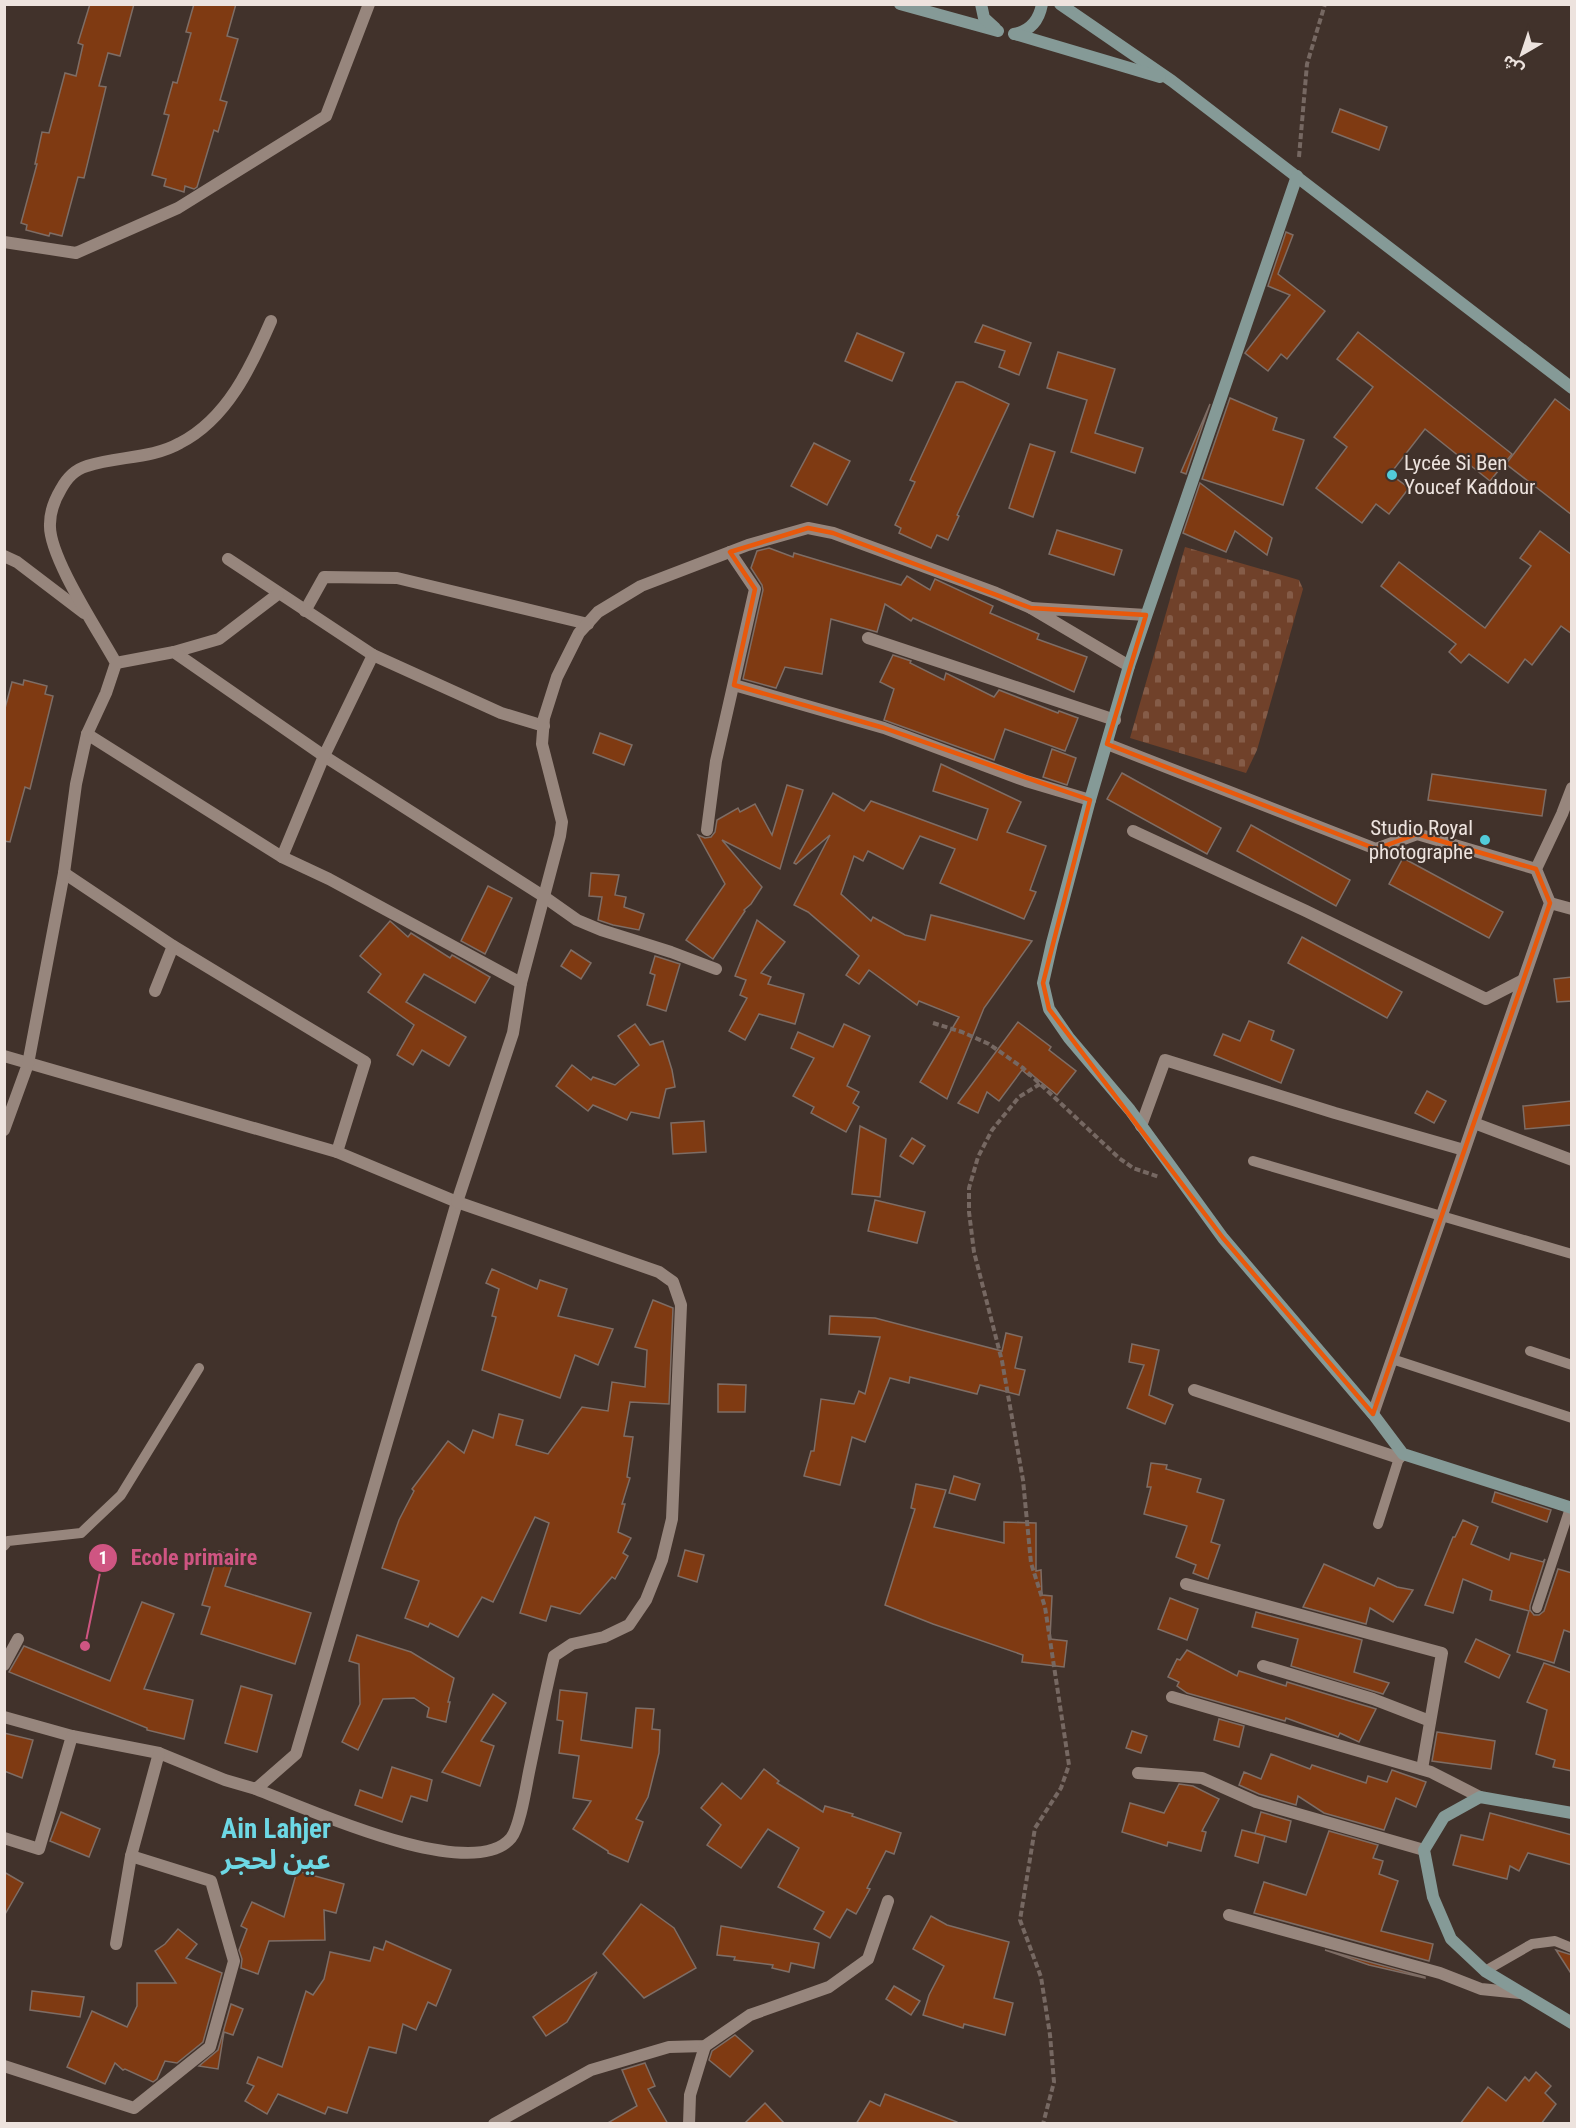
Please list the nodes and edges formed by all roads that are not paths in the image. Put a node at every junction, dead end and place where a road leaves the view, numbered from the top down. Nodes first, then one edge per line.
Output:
1 (369, 4) edge
2 (900, 4) edge
3 (981, 4) edge
4 (1042, 4) edge
5 (1060, 4) edge
6 (998, 31) junction
7 (1015, 34) junction
8 (1172, 81) junction
9 (1297, 176) junction
10 (4, 242) edge
11 (271, 321) dead end
12 (1572, 388) edge
13 (730, 552) junction
14 (4, 556) edge
15 (228, 559) dead end
16 (278, 594) junction
17 (1031, 608) junction
18 (305, 612) junction
19 (1146, 615) junction
20 (90, 617) junction
21 (588, 624) junction
22 (868, 638) dead end
23 (174, 652) junction
24 (373, 655) junction
25 (116, 663) junction
26 (1130, 666) junction
27 (734, 685) junction
28 (1115, 720) junction
29 (544, 726) junction
30 (87, 734) junction
31 (1107, 744) junction
32 (324, 756) junction
33 (1572, 788) edge
34 (1090, 800) junction
35 (1567, 815) edge
36 (707, 830) dead end
37 (1133, 831) dead end
38 (282, 857) junction
39 (1536, 869) junction
40 (64, 873) junction
41 (543, 896) junction
42 (1550, 903) junction
43 (1572, 909) edge
44 (173, 946) junction
45 (716, 969) dead end
46 (1523, 980) junction
47 (521, 983) junction
48 (155, 991) dead end
49 (4, 1056) edge
50 (28, 1064) junction
51 (1474, 1124) junction
52 (1141, 1126) junction
53 (4, 1130) edge
54 (1464, 1150) junction
55 (338, 1152) junction
56 (1572, 1160) edge
57 (1253, 1161) dead end
58 (457, 1202) junction
59 (1441, 1217) junction
60 (1572, 1254) edge
61 (1530, 1351) dead end
62 (1392, 1359) junction
63 (1572, 1365) edge
64 (199, 1368) dead end
65 (1194, 1390) dead end
66 (1373, 1414) junction
67 (1572, 1418) edge
68 (1401, 1456) junction
69 (1571, 1508) edge
70 (1378, 1524) dead end
71 (4, 1546) edge
72 (1185, 1584) dead end
73 (1538, 1608) dead end
74 (18, 1639) dead end
75 (4, 1665) edge
76 (1263, 1666) dead end
77 (1172, 1697) dead end
78 (4, 1717) edge
79 (1430, 1721) junction
80 (72, 1736) junction
81 (159, 1753) junction
82 (1422, 1769) junction
83 (1138, 1773) dead end
84 (256, 1789) junction
85 (1480, 1797) junction
86 (1572, 1813) edge
87 (4, 1838) edge
88 (1424, 1850) junction
89 (131, 1856) junction
90 (888, 1901) dead end
91 (1229, 1915) dead end
92 (117, 1944) dead end
93 (1572, 1948) edge
94 (1485, 1971) junction
95 (1520, 1993) junction
96 (1572, 2023) edge
97 (705, 2046) junction
98 (4, 2066) edge
99 (494, 2124) edge
100 (689, 2124) edge

1 - 10 street
2 - 6 street
3 - 6 street
4 - 7 street
5 - 8 street
6 - 7 street
7 - 8 street
8 - 9 street
9 - 12 street
9 - 19 street
11 - 20 street
13 - 17 street
13 - 21 street
13 - 27 street
14 - 20 street
15 - 16 street
16 - 18 street
16 - 23 street
17 - 19 street
17 - 26 street
18 - 21 street
18 - 24 street
19 - 26 street
20 - 25 street
21 - 29 street
22 - 28 street
23 - 25 street
23 - 32 street
24 - 29 street
24 - 32 street
25 - 30 street
26 - 28 street
27 - 34 street
27 - 36 street
28 - 31 street
29 - 41 street
30 - 38 street
30 - 40 street
31 - 34 street
31 - 39 street
32 - 38 street
32 - 41 street
33 - 35 street
34 - 52 street
35 - 39 street
37 - 46 street
38 - 47 street
39 - 42 street
40 - 44 street
40 - 50 street
41 - 45 street
41 - 47 street
42 - 43 street
42 - 46 street
44 - 48 street
44 - 55 street
46 - 51 street
47 - 58 street
49 - 50 street
50 - 53 street
50 - 55 street
51 - 54 street
51 - 56 street
52 - 54 street
52 - 66 street
54 - 59 street
55 - 58 street
57 - 59 lane
58 - 84 street
58 - 84 street
59 - 60 lane
59 - 62 street
61 - 63 lane
62 - 66 street
62 - 67 lane
64 - 71 lane
65 - 68 street
66 - 68 street
68 - 69 street
68 - 70 lane
69 - 73 lane
72 - 79 street
74 - 75 street
76 - 79 street
77 - 82 street
78 - 80 street
79 - 82 street
80 - 81 street
80 - 87 street
81 - 84 street
81 - 89 street
82 - 85 street
83 - 88 street
85 - 86 street
85 - 88 street
88 - 94 street
89 - 92 street
89 - 98 street
90 - 97 street
91 - 95 street
93 - 94 lane
94 - 95 street
95 - 96 street
97 - 99 street
97 - 100 street

